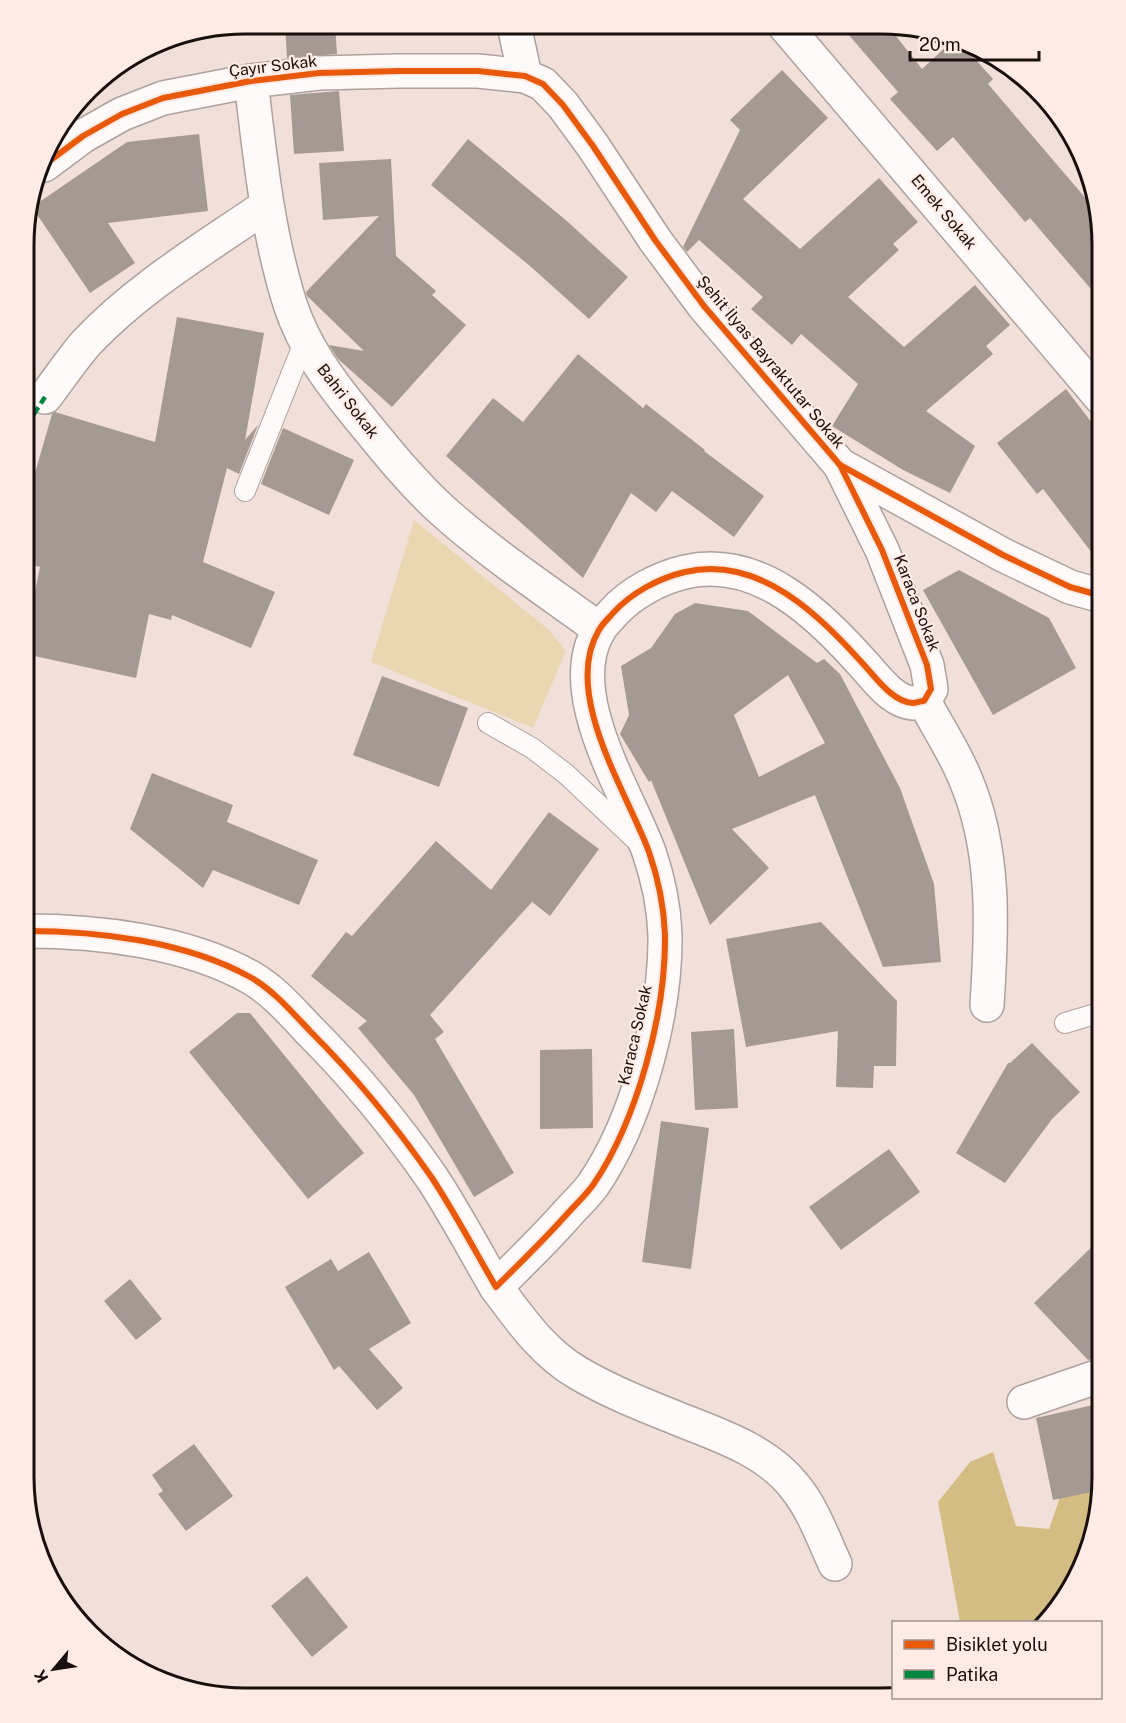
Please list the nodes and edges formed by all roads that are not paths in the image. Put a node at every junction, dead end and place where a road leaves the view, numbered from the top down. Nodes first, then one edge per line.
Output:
1 (792, 34) edge
2 (516, 35) edge
3 (525, 76) junction
4 (251, 81) junction
5 (54, 158) edge
6 (266, 206) junction
7 (305, 339) junction
8 (1092, 387) edge
9 (45, 397) dead end
10 (840, 465) junction
11 (245, 491) dead end
12 (1092, 593) edge
13 (599, 629) junction
14 (924, 701) junction
15 (488, 723) dead end
16 (649, 853) junction
17 (34, 931) edge
18 (987, 1005) dead end
19 (1091, 1015) edge
20 (1065, 1023) dead end
21 (496, 1287) junction
22 (1091, 1378) edge
23 (1024, 1402) dead end
24 (835, 1564) dead end

1 - 8 street, Emek Sokak
2 - 3 street
3 - 4 street, Çayır Sokak
3 - 10 street, Şehit İlyas Bayraktutar Sokak
4 - 5 street, Çayır Sokak
4 - 6 street, Bahri Sokak
6 - 7 street, Bahri Sokak
6 - 9 street
7 - 11 lane
7 - 13 street, Bahri Sokak
10 - 12 street, Şehit İlyas Bayraktutar Sokak
10 - 14 street, Karaca Sokak
13 - 14 street, Karaca Sokak
13 - 16 street, Karaca Sokak
14 - 18 street
15 - 16 lane
16 - 21 street, Karaca Sokak
17 - 21 street
19 - 20 lane
21 - 24 street
22 - 23 street

